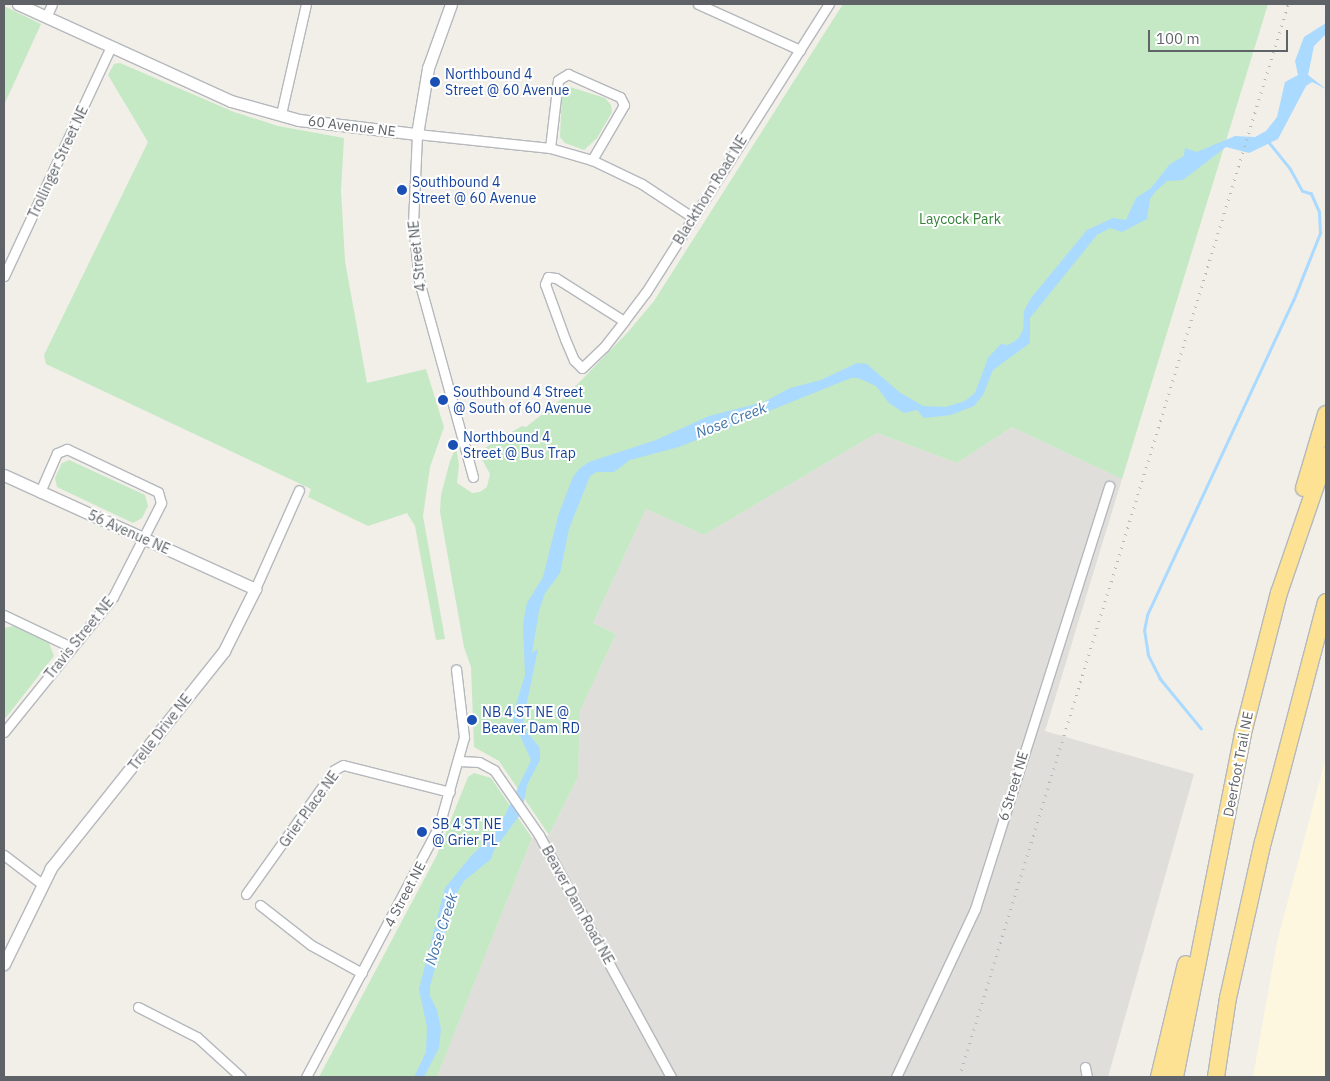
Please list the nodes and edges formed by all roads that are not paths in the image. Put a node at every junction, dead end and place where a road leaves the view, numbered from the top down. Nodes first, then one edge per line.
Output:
1 (18, 4) edge
2 (52, 4) edge
3 (306, 4) edge
4 (450, 4) edge
5 (698, 4) edge
6 (829, 4) edge
7 (46, 17) junction
8 (111, 47) junction
9 (800, 50) junction
10 (281, 114) junction
11 (417, 134) junction
12 (550, 148) junction
13 (592, 160) junction
14 (692, 217) junction
15 (4, 276) edge
16 (624, 321) junction
17 (1326, 414) edge
18 (1326, 456) edge
19 (4, 475) edge
20 (473, 477) dead end
21 (1109, 486) dead end
22 (299, 490) dead end
23 (40, 492) junction
24 (1308, 507) junction
25 (145, 539) junction
26 (255, 589) junction
27 (1326, 602) edge
28 (4, 615) edge
29 (1326, 632) edge
30 (71, 647) junction
31 (456, 669) dead end
32 (4, 732) edge
33 (459, 761) junction
34 (1276, 790) junction
35 (450, 792) junction
36 (1232, 795) junction
37 (4, 855) edge
38 (42, 884) junction
39 (246, 894) dead end
40 (260, 906) dead end
41 (4, 964) edge
42 (362, 973) junction
43 (138, 1007) dead end
44 (1085, 1067) dead end
45 (240, 1077) edge
46 (306, 1077) edge
47 (672, 1077) edge
48 (896, 1077) edge
49 (1086, 1077) edge
50 (1159, 1077) edge
51 (1175, 1077) edge
52 (1216, 1077) edge

1 - 7 street, 60 Avenue NE
2 - 7 street
3 - 10 street
4 - 11 street, 4 Street NE
5 - 9 street
6 - 9 street, Blackthorn Road NE
7 - 8 street, 60 Avenue NE
8 - 10 street, 60 Avenue NE
8 - 15 street, Trollinger Street NE
9 - 14 street, Blackthorn Road NE
10 - 11 street, 60 Avenue NE
11 - 12 street, 60 Avenue NE
11 - 20 street, 4 Street NE
12 - 13 street, 60 Avenue NE
12 - 13 street
13 - 14 street, 60 Avenue NE
14 - 16 street, Blackthorn Road NE
16 - 16 street, Blackthorn Road NE
17 - 24 highway
18 - 24 highway, Deerfoot Trail NE
19 - 23 street, 56 Avenue NE
21 - 48 street, 6 Street NE
22 - 26 street, Trelle Drive NE
23 - 25 street, 56 Avenue NE
23 - 25 street, Travis Street NE
24 - 36 highway, Deerfoot Trail NE
25 - 26 street, 56 Avenue NE
25 - 30 street, Travis Street NE
26 - 38 street, Trelle Drive NE
27 - 34 highway
28 - 30 street
29 - 34 highway
30 - 32 street, Travis Street NE
31 - 33 street, 4 Street NE
33 - 35 street, 4 Street NE
33 - 47 street, Beaver Dam Road NE
34 - 52 highway
35 - 39 street, Grier Place NE
35 - 42 street, 4 Street NE
36 - 50 highway
36 - 51 highway, Deerfoot Trail NE
37 - 38 street
38 - 41 street, Trelle Drive NE
40 - 42 street
42 - 46 street, 4 Street NE
43 - 45 street
44 - 49 street

